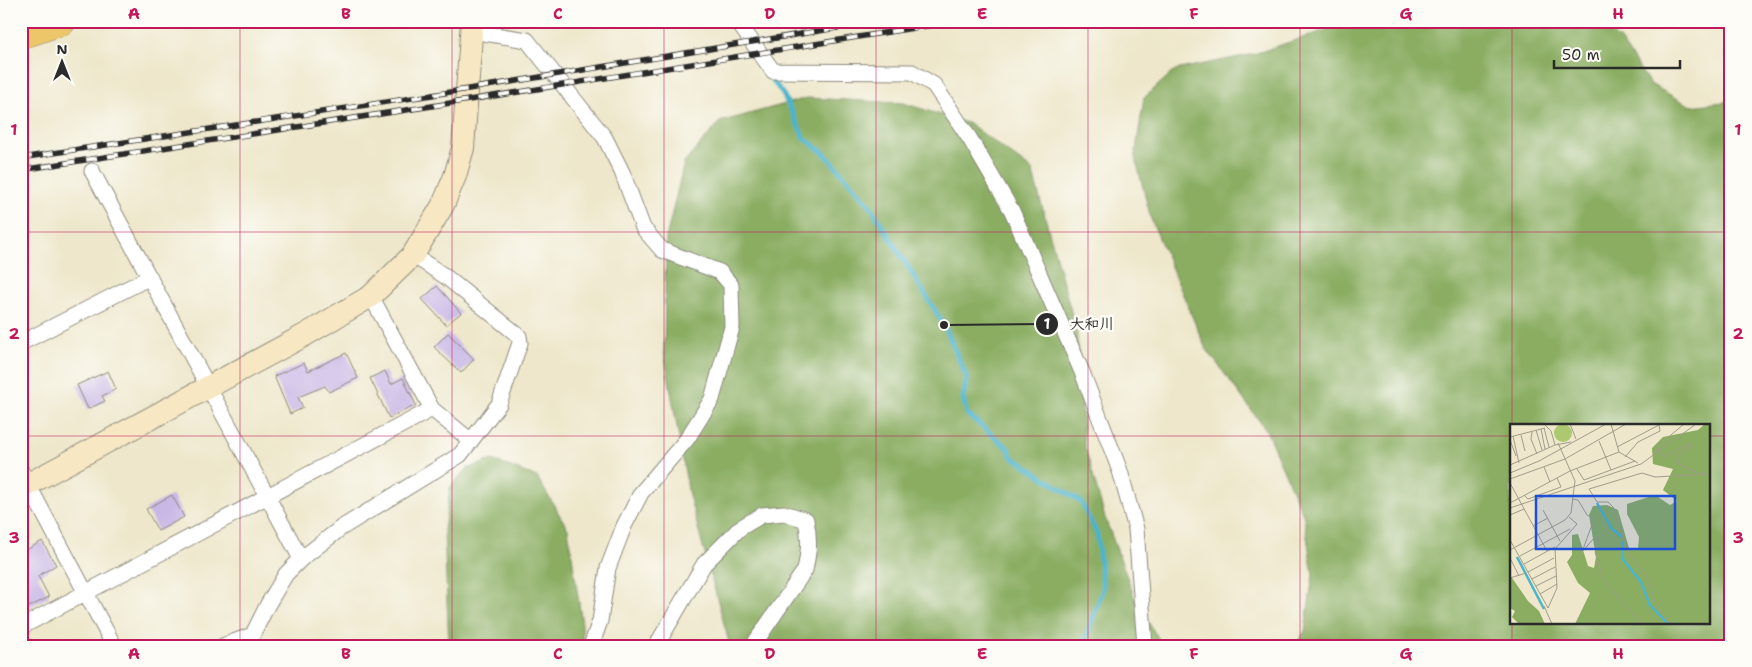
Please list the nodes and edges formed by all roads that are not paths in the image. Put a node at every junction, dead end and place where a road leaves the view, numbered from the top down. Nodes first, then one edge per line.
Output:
1 (62, 21) edge
2 (737, 21) edge
3 (471, 26) edge
4 (21, 35) edge
5 (92, 171) dead end
6 (413, 255) junction
7 (150, 277) junction
8 (371, 296) junction
9 (21, 343) edge
10 (209, 386) junction
11 (432, 409) junction
12 (471, 440) junction
13 (24, 481) edge
14 (269, 497) junction
15 (301, 559) junction
16 (87, 592) junction
17 (21, 627) edge
18 (250, 640) edge
19 (114, 646) edge
20 (223, 646) edge
21 (592, 646) edge
22 (656, 646) edge
23 (755, 646) edge
24 (1145, 646) edge

1 - 4 highway
2 - 24 street
3 - 6 street
3 - 21 street
5 - 7 street
6 - 8 street
6 - 12 street
7 - 9 street
7 - 10 street
8 - 10 street
8 - 11 street
10 - 13 street
10 - 14 street
11 - 12 street
11 - 14 street
12 - 15 street
13 - 16 street
14 - 15 street
14 - 16 street
15 - 18 street
16 - 17 street
16 - 19 street
18 - 20 street
22 - 23 street

